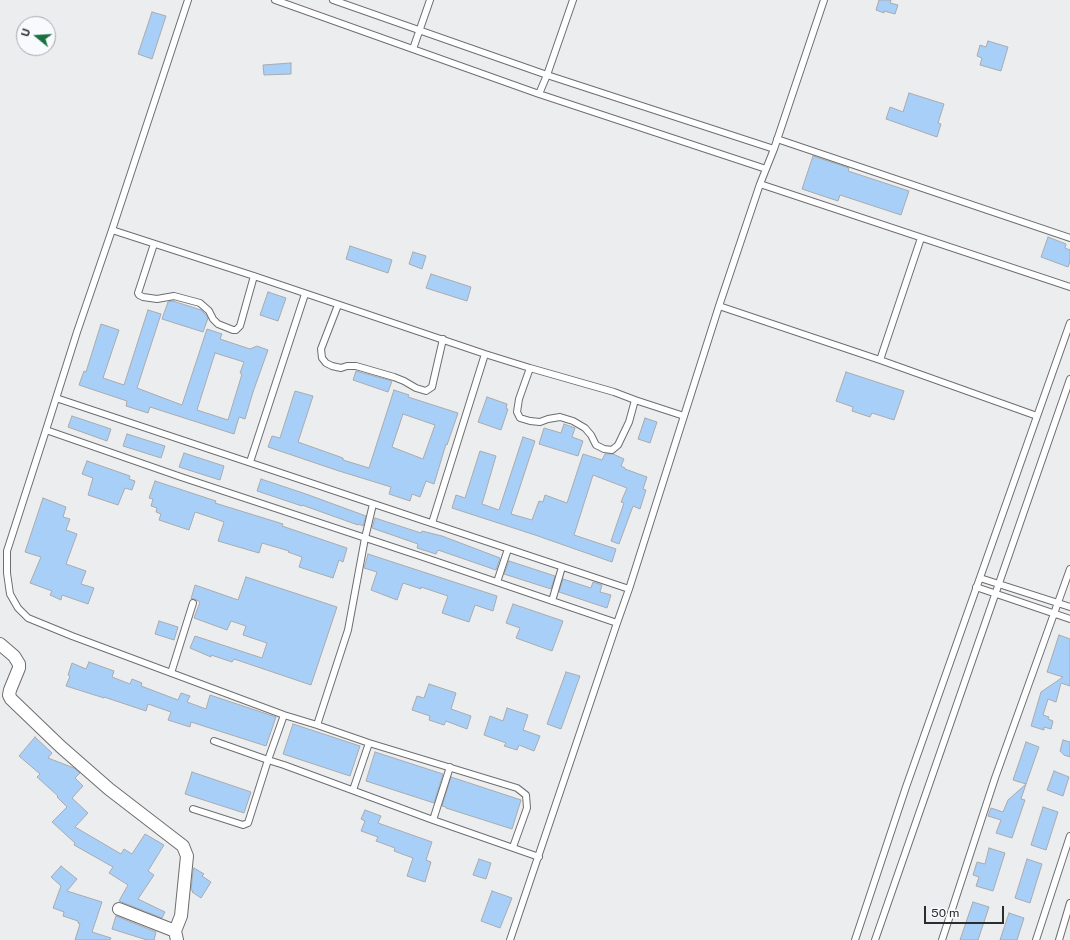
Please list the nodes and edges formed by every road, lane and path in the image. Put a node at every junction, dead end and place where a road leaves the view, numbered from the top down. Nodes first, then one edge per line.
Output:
1 (188, 0) edge
2 (275, 0) edge
3 (333, 0) edge
4 (430, 0) edge
5 (573, 0) edge
6 (824, 0) edge
7 (420, 31) junction
8 (413, 49) junction
9 (547, 76) junction
10 (539, 94) junction
11 (777, 139) junction
12 (774, 149) junction
13 (766, 169) junction
14 (760, 184) junction
15 (112, 230) junction
16 (922, 238) junction
17 (1070, 238) edge
18 (154, 244) junction
19 (254, 276) junction
20 (1070, 287) edge
21 (305, 294) junction
22 (338, 304) junction
23 (718, 306) junction
24 (1070, 323) edge
25 (443, 339) junction
26 (485, 354) junction
27 (880, 360) junction
28 (530, 368) junction
29 (1070, 379) edge
30 (56, 398) junction
31 (635, 400) junction
32 (684, 416) junction
33 (1037, 416) junction
34 (46, 430) junction
35 (250, 462) junction
36 (373, 504) junction
37 (432, 523) junction
38 (365, 538) junction
39 (508, 549) junction
40 (562, 567) junction
41 (1070, 569) edge
42 (980, 578) junction
43 (497, 582) junction
44 (999, 584) junction
45 (976, 587) junction
46 (629, 589) junction
47 (995, 594) junction
48 (552, 600) junction
49 (1058, 603) junction
50 (193, 604) dead end
51 (1070, 607) edge
52 (1054, 613) junction
53 (1070, 619) edge
54 (617, 623) junction
55 (0, 644) edge
56 (171, 673) junction
57 (284, 715) junction
58 (317, 725) junction
59 (214, 741) dead end
60 (369, 743) junction
61 (268, 760) junction
62 (450, 767) junction
63 (353, 790) junction
64 (193, 809) dead end
65 (433, 820) junction
66 (1070, 836) edge
67 (513, 847) junction
68 (539, 857) junction
69 (1070, 903) edge
70 (118, 909) dead end
71 (176, 935) edge
72 (510, 940) edge
73 (855, 940) edge
74 (875, 940) edge
75 (942, 940) edge
76 (1036, 940) edge
77 (1059, 940) edge

1 - 15 lane
2 - 8 lane
3 - 7 lane
4 - 7 lane
5 - 9 lane
6 - 11 lane
7 - 8 lane
7 - 9 lane
8 - 10 lane
9 - 10 lane
9 - 12 lane
10 - 13 lane
11 - 12 lane
11 - 17 lane
12 - 13 lane
13 - 14 lane
14 - 16 lane
14 - 23 lane
15 - 18 lane
15 - 30 lane
16 - 20 lane
16 - 27 lane
18 - 19 lane
18 - 19 lane
19 - 21 lane
21 - 22 lane
21 - 35 lane
22 - 25 lane
22 - 25 lane
23 - 27 lane
23 - 32 lane
24 - 33 lane
25 - 26 lane
26 - 28 lane
26 - 37 lane
27 - 33 lane
28 - 31 lane
28 - 31 lane
29 - 44 lane
30 - 34 lane
30 - 35 lane
31 - 32 lane
32 - 46 lane
33 - 42 lane
34 - 38 lane
34 - 56 lane
35 - 36 lane
36 - 37 lane
36 - 38 lane
37 - 39 lane
38 - 43 lane
38 - 58 lane
39 - 40 lane
39 - 43 lane
40 - 46 lane
40 - 48 lane
41 - 49 lane
42 - 44 lane
42 - 45 lane
43 - 48 lane
44 - 47 lane
44 - 49 lane
45 - 47 lane
45 - 73 lane
46 - 54 lane
47 - 52 lane
47 - 74 lane
48 - 54 lane
49 - 51 lane
49 - 52 lane
50 - 56 lane
52 - 53 lane
52 - 75 lane
54 - 68 lane
55 - 71 street
56 - 57 lane
57 - 58 lane
57 - 61 lane
58 - 60 lane
59 - 61 lane
60 - 62 lane
60 - 63 lane
61 - 63 lane
61 - 64 lane
62 - 65 lane
62 - 67 lane
63 - 65 lane
65 - 67 lane
66 - 76 lane
67 - 68 lane
68 - 72 lane
69 - 77 lane
70 - 71 street

